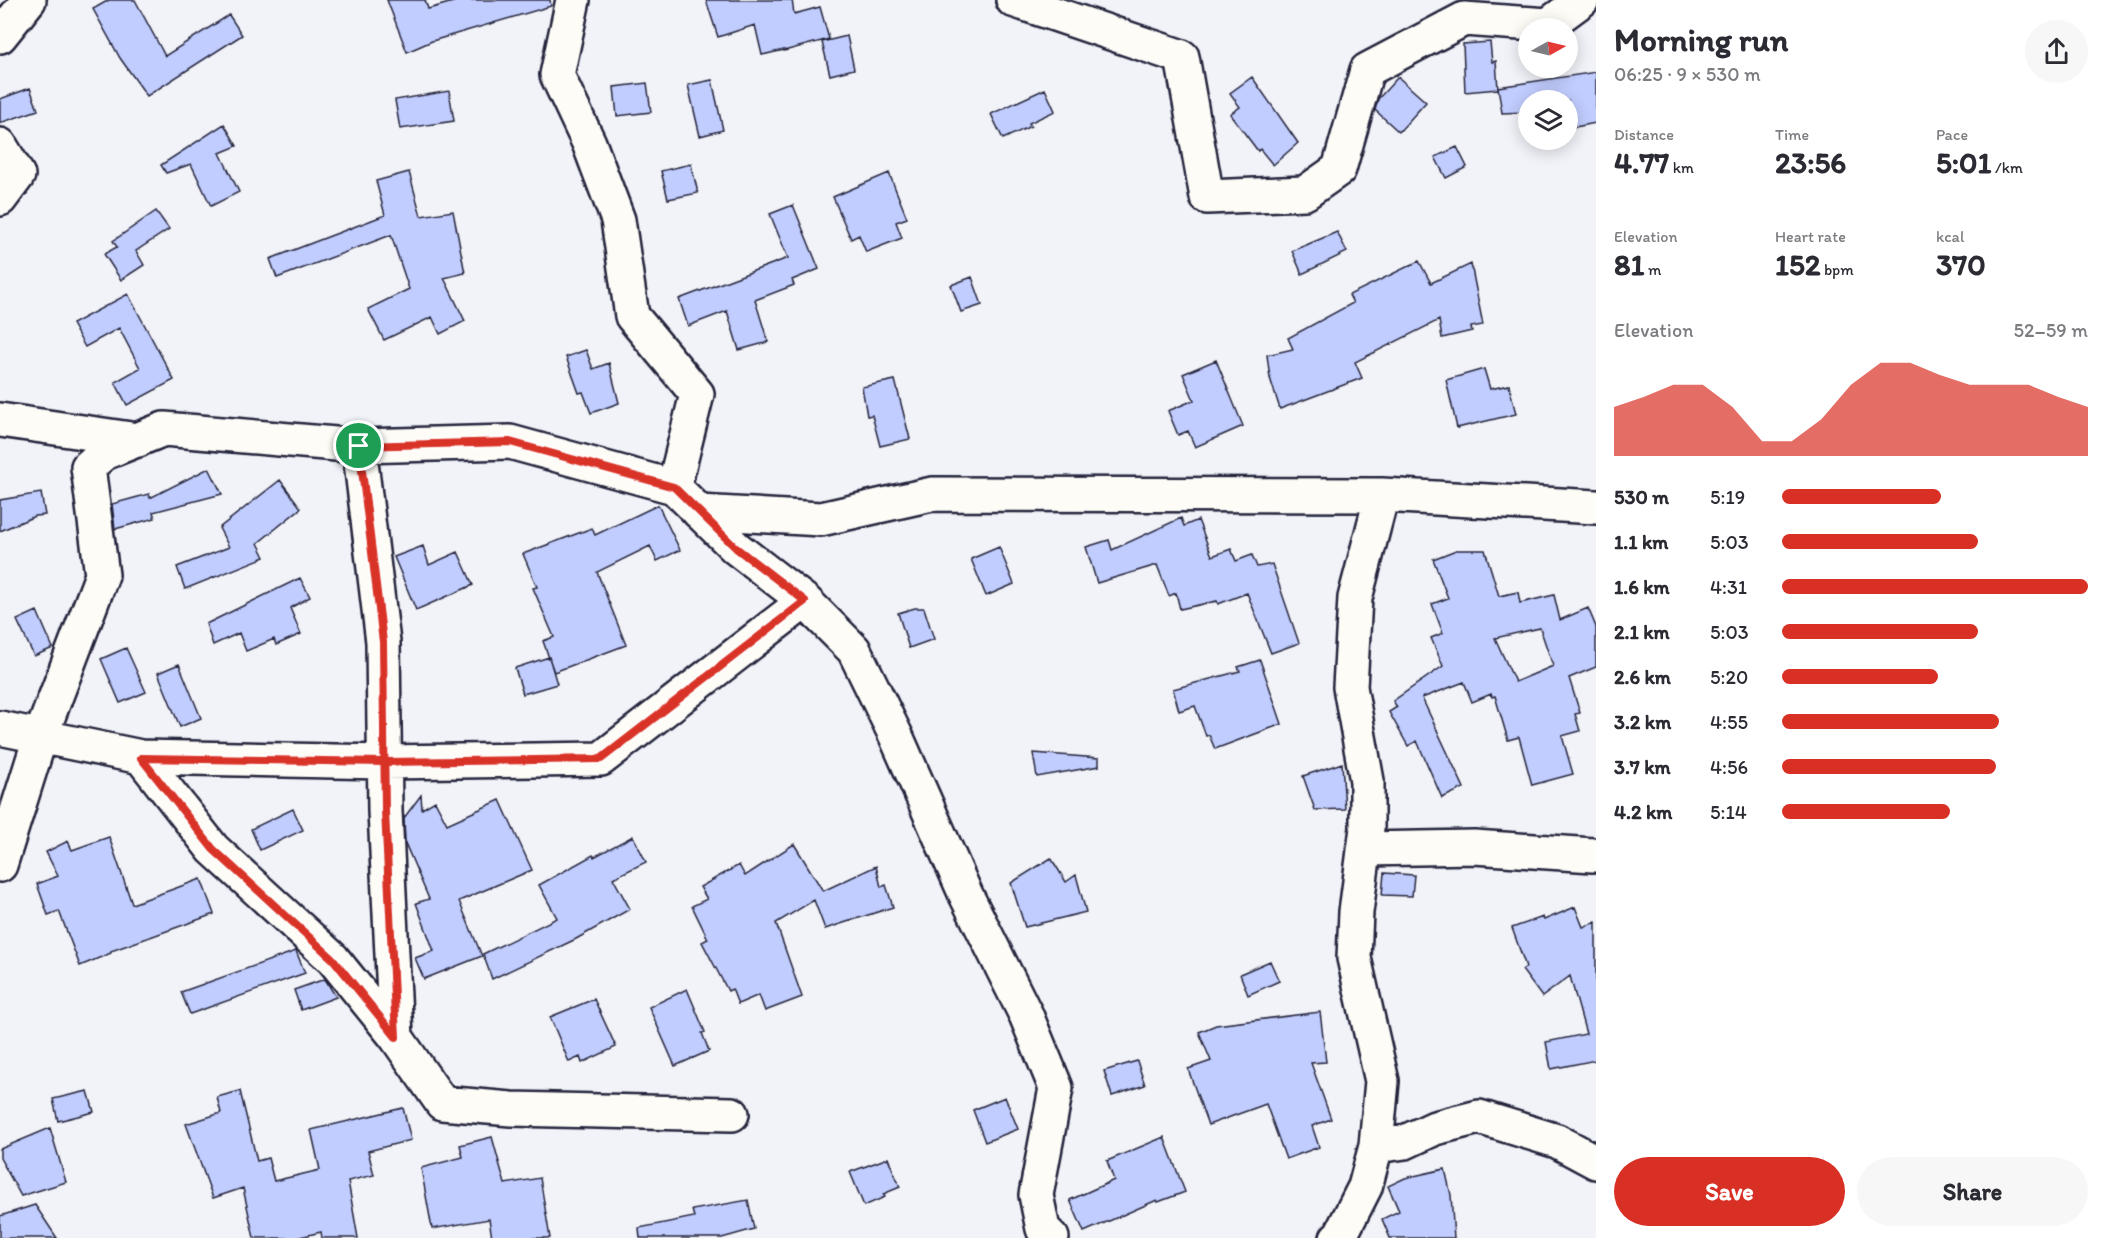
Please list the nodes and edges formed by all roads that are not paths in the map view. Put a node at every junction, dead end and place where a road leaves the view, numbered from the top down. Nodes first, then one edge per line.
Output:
1 (28, 0) edge
2 (573, 0) edge
3 (1012, 0) edge
4 (1581, 0) edge
5 (0, 36) edge
6 (0, 145) edge
7 (0, 199) edge
8 (0, 420) edge
9 (138, 440) junction
10 (359, 446) junction
11 (674, 487) junction
12 (1382, 495) junction
13 (1596, 507) edge
14 (699, 512) junction
15 (805, 601) junction
16 (0, 728) edge
17 (40, 738) junction
18 (141, 758) junction
19 (384, 762) junction
20 (1364, 849) junction
21 (1593, 855) dead end
22 (0, 865) edge
23 (396, 1037) junction
24 (732, 1114) dead end
25 (1376, 1146) junction
26 (1596, 1162) edge
27 (1052, 1238) edge
28 (1336, 1238) edge

1 - 5 street
2 - 11 street
3 - 4 street
6 - 7 street
8 - 9 street
9 - 10 street
9 - 17 street
10 - 11 street
10 - 19 street
11 - 14 street
12 - 13 street
12 - 14 street
12 - 20 street
14 - 15 street
15 - 19 street
15 - 27 street
16 - 17 street
17 - 18 street
17 - 22 street
18 - 19 street
18 - 23 street
19 - 23 street
20 - 21 street
20 - 25 street
23 - 24 street
25 - 26 street
25 - 28 street

